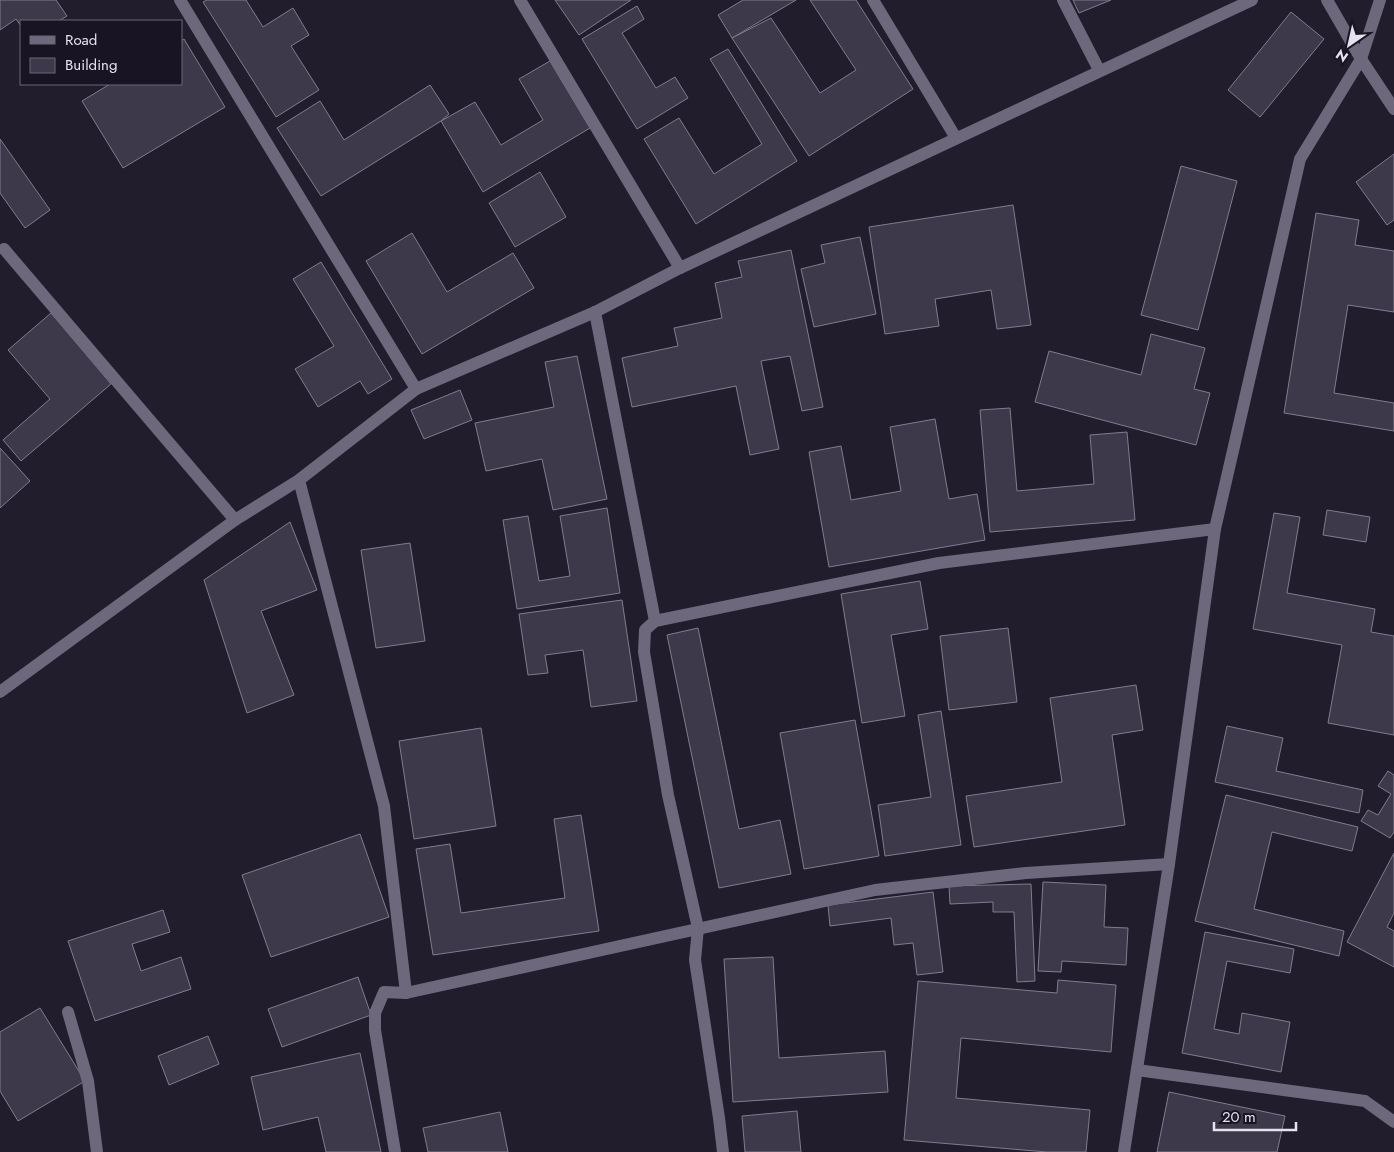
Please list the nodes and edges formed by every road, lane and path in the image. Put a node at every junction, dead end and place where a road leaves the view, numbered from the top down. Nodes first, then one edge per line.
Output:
1 (180, 0) edge
2 (520, 0) edge
3 (873, 0) edge
4 (1063, 0) edge
5 (1252, 0) edge
6 (1326, 0) edge
7 (1380, 0) edge
8 (1361, 59) junction
9 (1099, 70) junction
10 (1394, 109) edge
11 (956, 138) junction
12 (4, 249) dead end
13 (680, 268) junction
14 (595, 312) junction
15 (416, 389) junction
16 (299, 480) junction
17 (235, 520) junction
18 (1215, 528) junction
19 (655, 621) junction
20 (0, 692) edge
21 (1169, 864) junction
22 (698, 928) junction
23 (406, 992) junction
24 (68, 1012) dead end
25 (1137, 1070) junction
26 (1394, 1122) edge
27 (97, 1152) edge
28 (395, 1152) edge
29 (722, 1152) edge
30 (1124, 1152) edge

1 - 15 street
2 - 13 street
3 - 11 street
4 - 9 street
5 - 9 street
6 - 8 street
7 - 8 street
8 - 10 street
8 - 18 street
9 - 11 street
11 - 13 street
12 - 17 street
13 - 14 street
14 - 15 street
14 - 19 street
15 - 16 street
16 - 17 street
16 - 23 street
17 - 20 street
18 - 19 street
18 - 21 street
19 - 22 street
21 - 22 street
21 - 25 street
22 - 23 street
22 - 29 street
23 - 28 street
24 - 27 street
25 - 26 street
25 - 30 street

